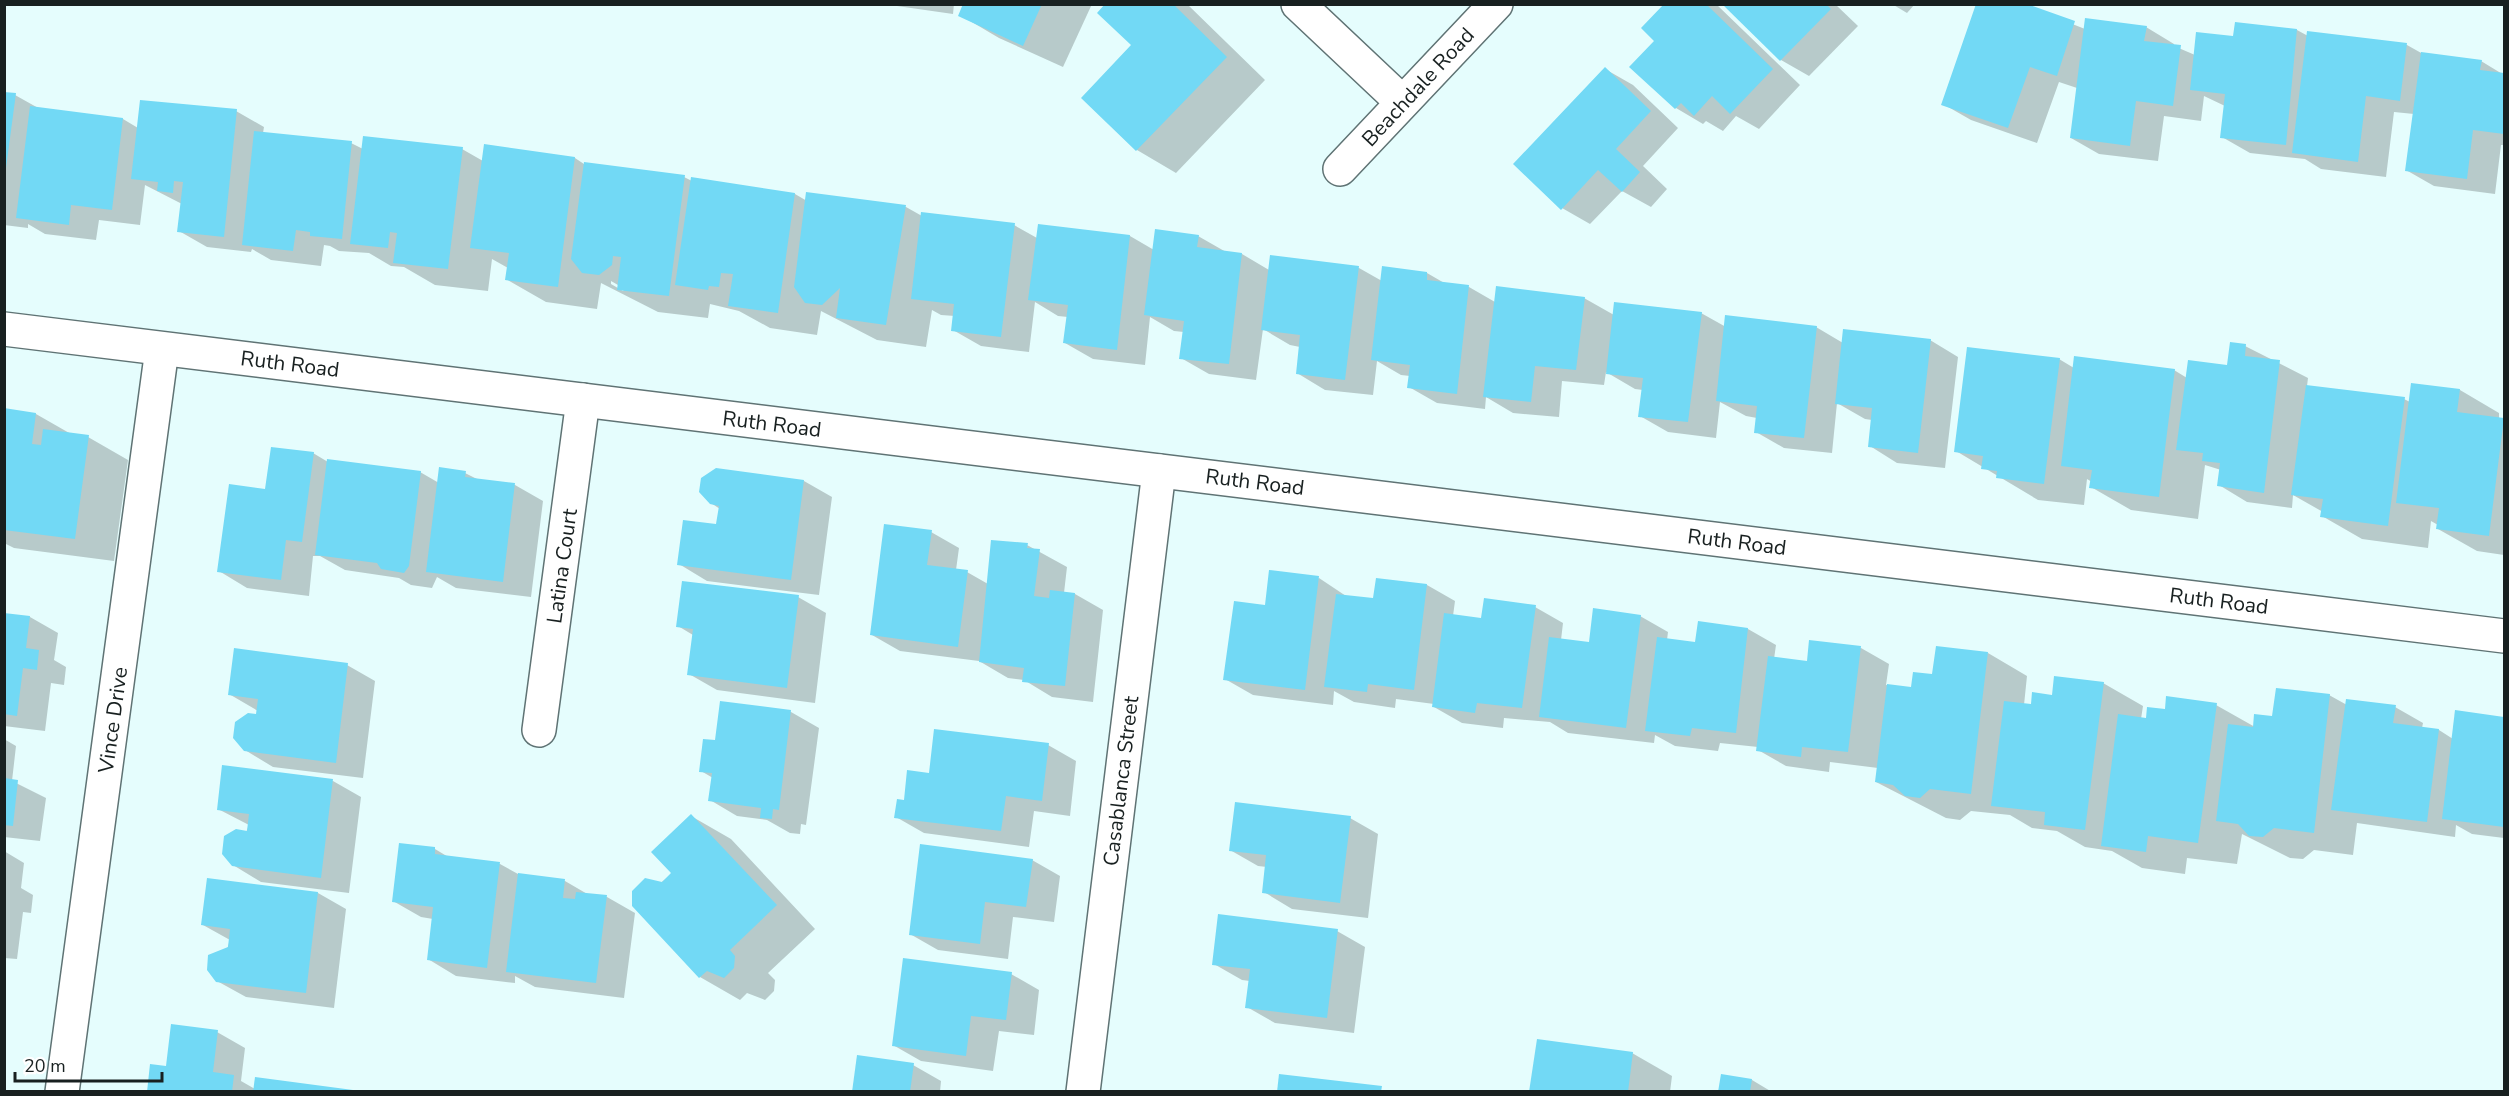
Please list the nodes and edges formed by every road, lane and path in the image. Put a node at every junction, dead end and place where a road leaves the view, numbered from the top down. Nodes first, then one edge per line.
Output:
1 (1298, 4) edge
2 (1496, 4) edge
3 (1402, 102) junction
4 (1340, 169) dead end
5 (4, 329) edge
6 (162, 349) junction
7 (584, 400) junction
8 (1159, 471) junction
9 (2505, 636) edge
10 (539, 730) dead end
11 (62, 1092) edge
12 (1083, 1092) edge

1 - 3 street
2 - 3 street, Beachdale Road
3 - 4 street, Beachdale Road
5 - 6 street, Ruth Road
6 - 7 street, Ruth Road
6 - 11 street, Vince Drive
7 - 8 street, Ruth Road
7 - 10 street, Latina Court
8 - 9 street, Ruth Road
8 - 12 street, Casablanca Street

